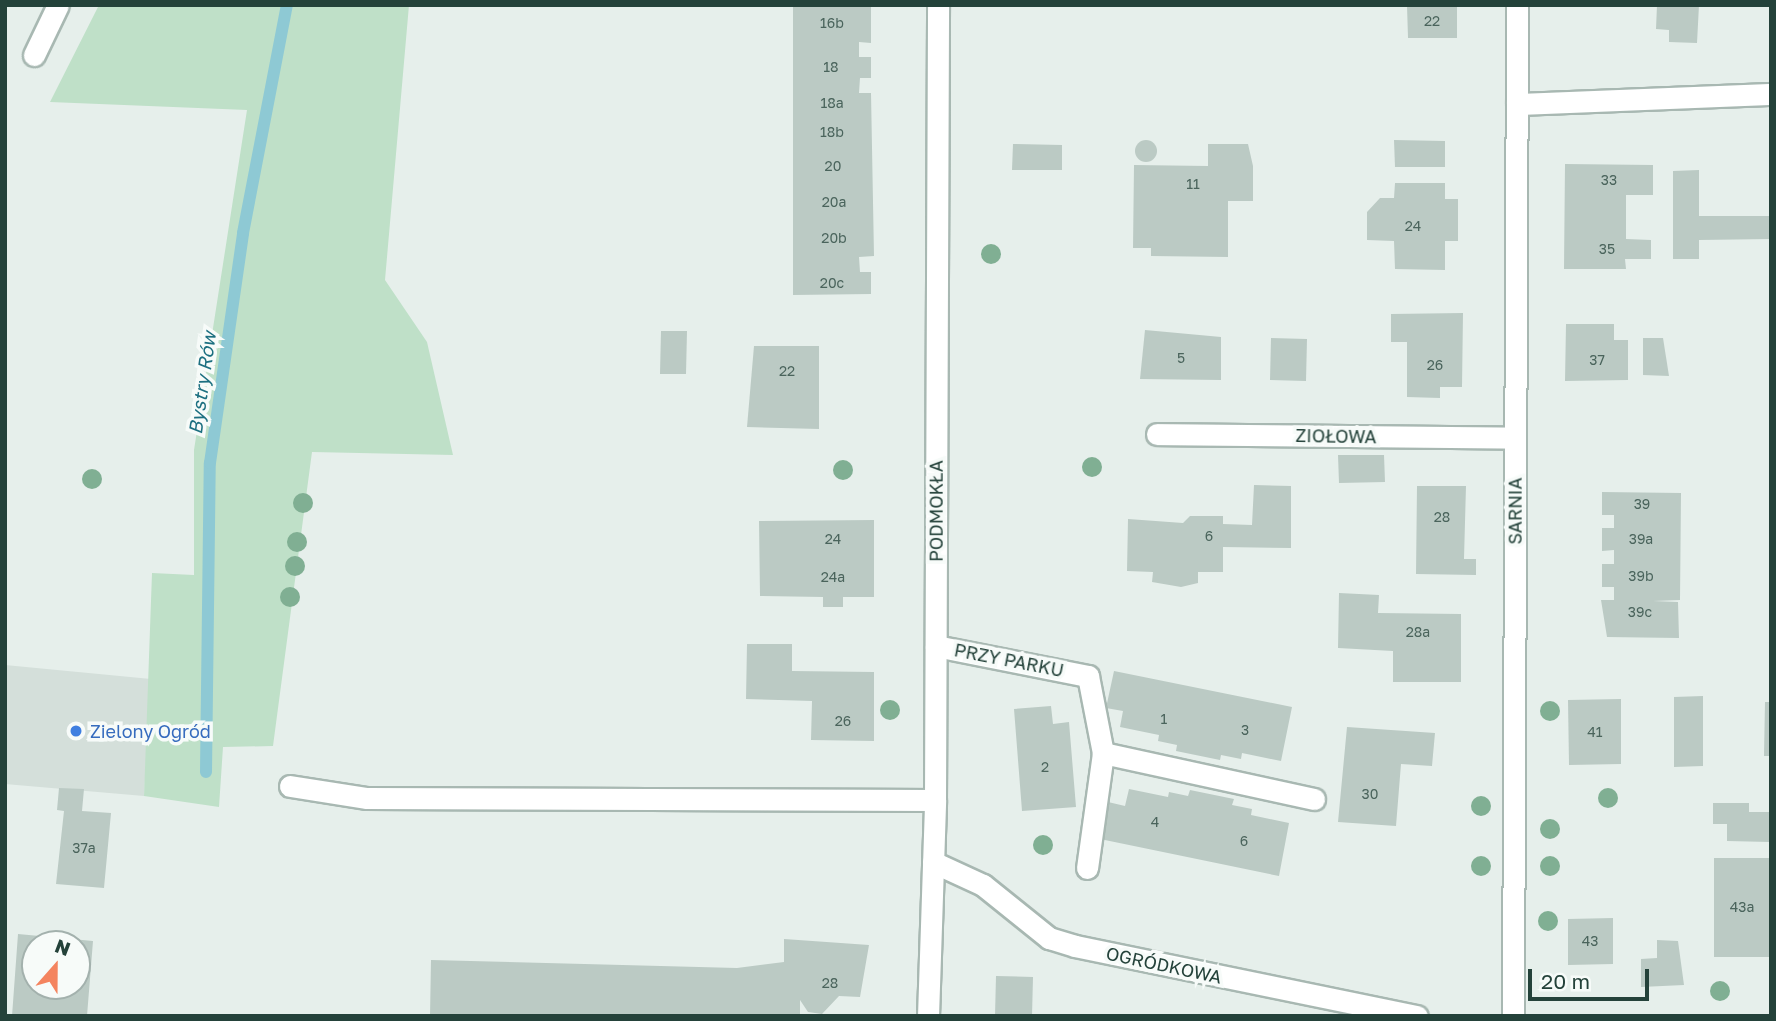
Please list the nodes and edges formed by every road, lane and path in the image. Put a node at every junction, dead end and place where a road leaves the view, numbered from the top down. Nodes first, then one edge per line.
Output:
1 (58, 5) edge
2 (938, 5) edge
3 (1517, 5) edge
4 (34, 55) dead end
5 (1771, 94) edge
6 (1517, 104) junction
7 (1157, 434) dead end
8 (1516, 438) junction
9 (936, 646) junction
10 (1103, 753) junction
11 (290, 786) dead end
12 (1314, 799) dead end
13 (935, 800) junction
14 (933, 862) junction
15 (1087, 868) dead end
16 (928, 1016) edge
17 (1417, 1016) edge
18 (1513, 1016) edge

1 - 4 street
2 - 9 street, PODMOKŁA
3 - 6 street, SARNIA
5 - 6 street
6 - 8 street, SARNIA
7 - 8 street, ZIOŁOWA
8 - 18 street, SARNIA
9 - 10 street, PRZY PARKU
9 - 13 street, PODMOKŁA
10 - 12 street
10 - 15 street, PRZY PARKU
11 - 13 street
13 - 14 street, PODMOKŁA
14 - 16 street, PODMOKŁA
14 - 17 street, OGRÓDKOWA

